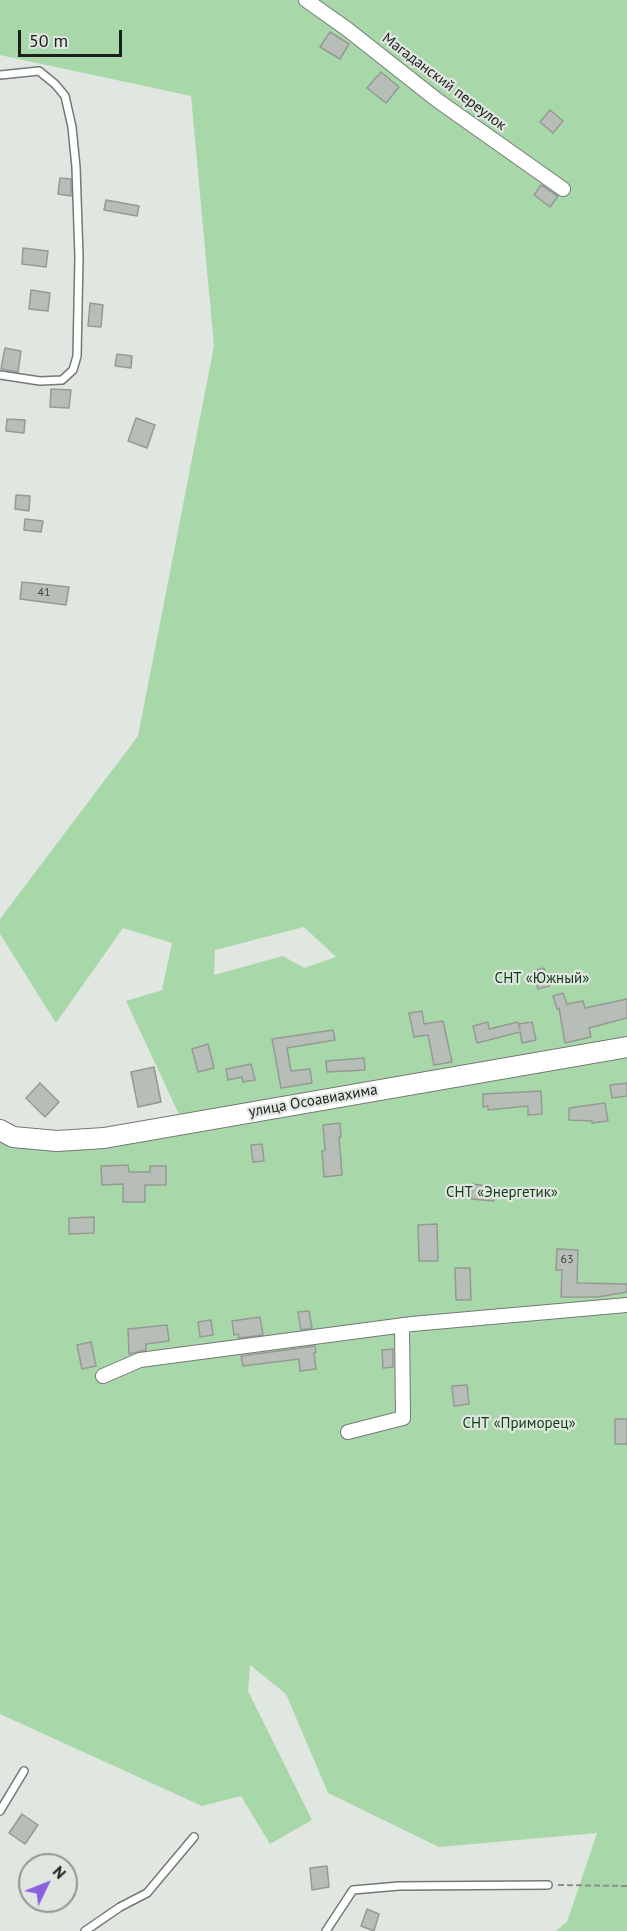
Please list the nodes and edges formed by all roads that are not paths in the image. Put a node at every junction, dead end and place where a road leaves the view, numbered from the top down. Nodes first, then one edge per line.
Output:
1 (306, 0) edge
2 (0, 75) edge
3 (563, 189) dead end
4 (0, 375) edge
5 (627, 1047) edge
6 (0, 1131) edge
7 (627, 1305) edge
8 (402, 1325) junction
9 (103, 1376) dead end
10 (348, 1432) dead end
11 (24, 1771) dead end
12 (0, 1811) edge
13 (194, 1837) dead end
14 (548, 1885) road end
15 (85, 1931) edge
16 (326, 1931) edge

1 - 3 street, Магаданский переулок
2 - 4 lane
5 - 6 street, улица Осоавиахима
7 - 8 street
8 - 9 street
8 - 10 street
11 - 12 lane
13 - 15 lane
14 - 16 lane

